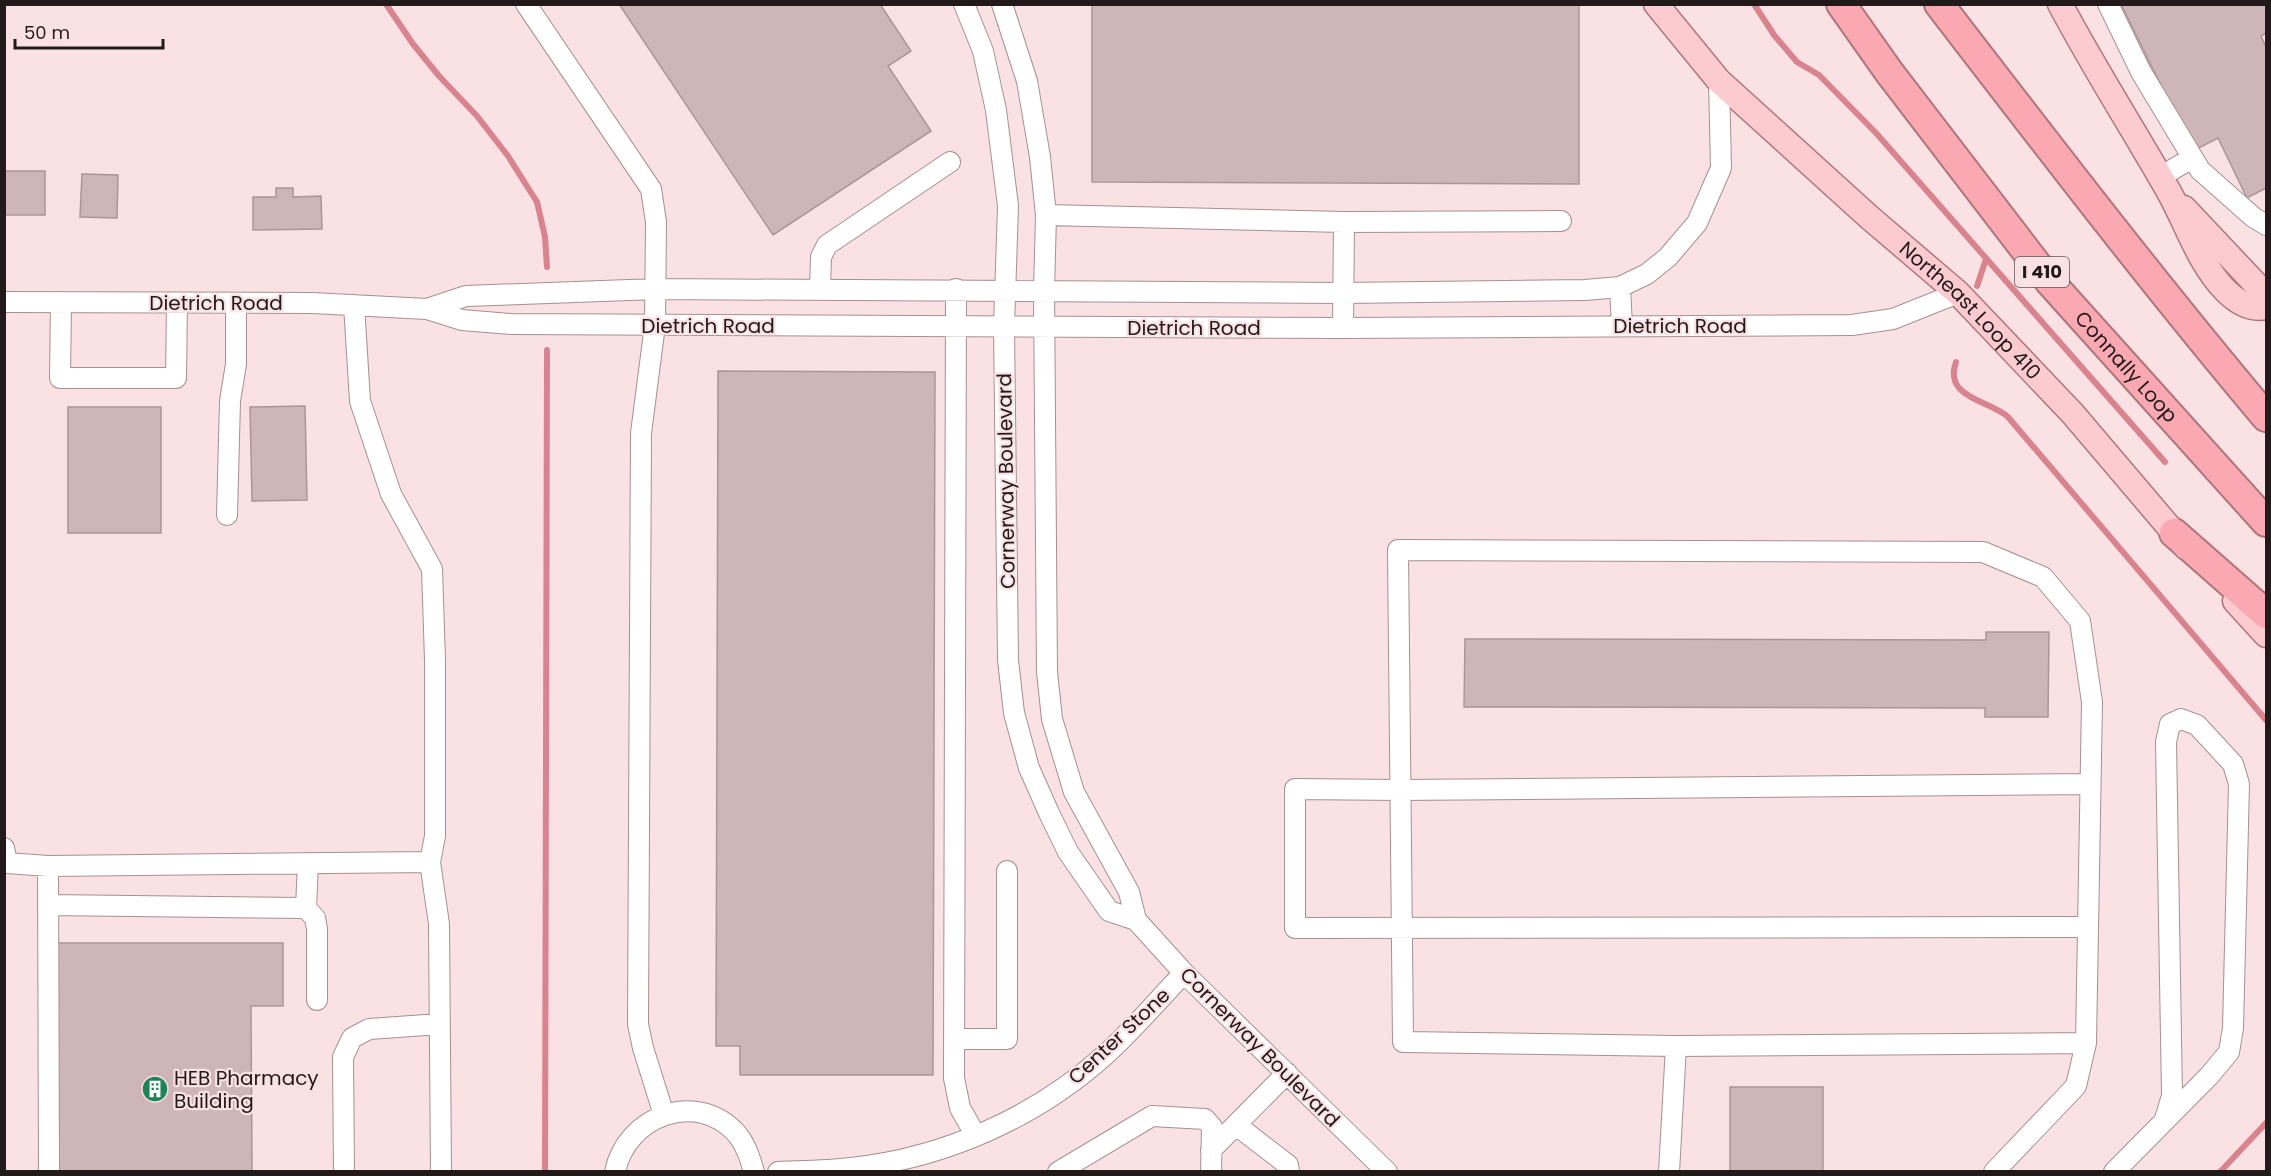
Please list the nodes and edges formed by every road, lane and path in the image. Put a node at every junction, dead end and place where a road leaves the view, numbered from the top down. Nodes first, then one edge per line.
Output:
1 (526, 4) edge
2 (964, 4) edge
3 (1002, 4) edge
4 (1656, 4) edge
5 (1840, 4) edge
6 (1939, 4) edge
7 (2060, 4) edge
8 (2108, 4) edge
9 (1719, 81) junction
10 (2192, 158) junction
11 (950, 162) dead end
12 (2165, 185) junction
13 (1046, 215) junction
14 (1561, 221) dead end
15 (1344, 222) junction
16 (2266, 225) edge
17 (1620, 287) junction
18 (656, 289) junction
19 (820, 289) junction
20 (957, 289) junction
21 (1005, 290) junction
22 (1044, 291) junction
23 (1343, 293) junction
24 (1958, 293) junction
25 (2266, 294) edge
26 (4, 302) edge
27 (61, 302) junction
28 (177, 303) junction
29 (236, 303) junction
30 (354, 305) junction
31 (2266, 307) edge
32 (427, 309) junction
33 (655, 326) junction
34 (1622, 326) junction
35 (956, 327) junction
36 (1004, 327) junction
37 (1044, 328) junction
38 (1343, 328) junction
39 (2266, 417) edge
40 (227, 515) dead end
41 (2266, 522) edge
42 (2174, 533) junction
43 (2266, 614) edge
44 (2266, 635) edge
45 (2090, 784) junction
46 (1400, 790) junction
47 (5, 859) edge
48 (430, 862) junction
49 (308, 863) junction
50 (48, 866) junction
51 (1007, 871) dead end
52 (48, 905) junction
53 (306, 908) junction
54 (1136, 920) junction
55 (2087, 927) junction
56 (1402, 928) junction
57 (1184, 973) junction
58 (317, 1000) dead end
59 (440, 1024) junction
60 (954, 1039) junction
61 (2086, 1042) junction
62 (1676, 1046) junction
63 (1287, 1073) junction
64 (664, 1115) junction
65 (2165, 1119) junction
66 (1236, 1125) junction
67 (976, 1136) junction
68 (1211, 1150) junction
69 (923, 1163) edge
70 (49, 1172) edge
71 (344, 1172) edge
72 (441, 1172) edge
73 (615, 1172) edge
74 (754, 1172) edge
75 (778, 1172) edge
76 (1058, 1172) edge
77 (1211, 1172) edge
78 (1289, 1172) edge
79 (1387, 1172) edge
80 (1670, 1172) edge
81 (1994, 1172) edge
82 (2114, 1172) edge

1 - 18 street
2 - 21 street, Cornerway Boulevard
3 - 13 street, Cornerway Boulevard
4 - 9 main road, Northeast Loop 410
5 - 41 highway, Connally Loop / I 410
6 - 39 highway
7 - 12 main road
8 - 10 street
9 - 17 street, Dietrich Road
9 - 24 main road, Northeast Loop 410
10 - 12 street
10 - 16 street
11 - 19 street
12 - 25 main road
12 - 31 main road
13 - 15 street
13 - 22 street, Cornerway Boulevard
14 - 15 street
15 - 23 street
17 - 23 street, Dietrich Road
17 - 34 street
18 - 19 street, Dietrich Road
18 - 32 street, Dietrich Road
18 - 33 street
19 - 20 street, Dietrich Road
20 - 21 street, Dietrich Road
20 - 35 street
21 - 22 street, Dietrich Road
21 - 36 street, Cornerway Boulevard
22 - 23 street, Dietrich Road
22 - 37 street, Cornerway Boulevard
23 - 38 street
24 - 34 street, Dietrich Road
24 - 42 main road, Northeast Loop 410
26 - 27 street, Dietrich Road
27 - 28 street, Dietrich Road
27 - 28 street
28 - 29 street, Dietrich Road
29 - 30 street, Dietrich Road
29 - 40 street
30 - 32 street, Dietrich Road
30 - 48 street
32 - 33 street, Dietrich Road
33 - 35 street, Dietrich Road
33 - 64 street
34 - 38 street, Dietrich Road
35 - 36 street, Dietrich Road
35 - 60 street
36 - 37 street, Dietrich Road
36 - 54 street, Cornerway Boulevard
37 - 38 street, Dietrich Road
37 - 54 street, Cornerway Boulevard
42 - 43 highway
42 - 44 main road, Northeast Loop 410
45 - 46 street
45 - 46 street
45 - 55 street
46 - 56 street
46 - 56 street
47 - 50 street
48 - 49 street
48 - 59 street
49 - 50 street
49 - 53 street
50 - 52 street
51 - 60 street
52 - 53 street
52 - 70 street
53 - 58 street
54 - 57 street, Cornerway Boulevard
55 - 56 street
55 - 61 street
56 - 62 street
57 - 63 street, Cornerway Boulevard
57 - 67 street, Center Stone
59 - 71 street
59 - 72 street
60 - 67 street
61 - 62 street
61 - 81 street
62 - 80 street
63 - 66 street
63 - 79 street, Cornerway Boulevard
64 - 73 street
64 - 74 street
65 - 65 street
65 - 82 street
66 - 68 street
66 - 78 street
67 - 69 street, Center Stone
68 - 76 street
68 - 77 street
69 - 75 street, Center Stone

